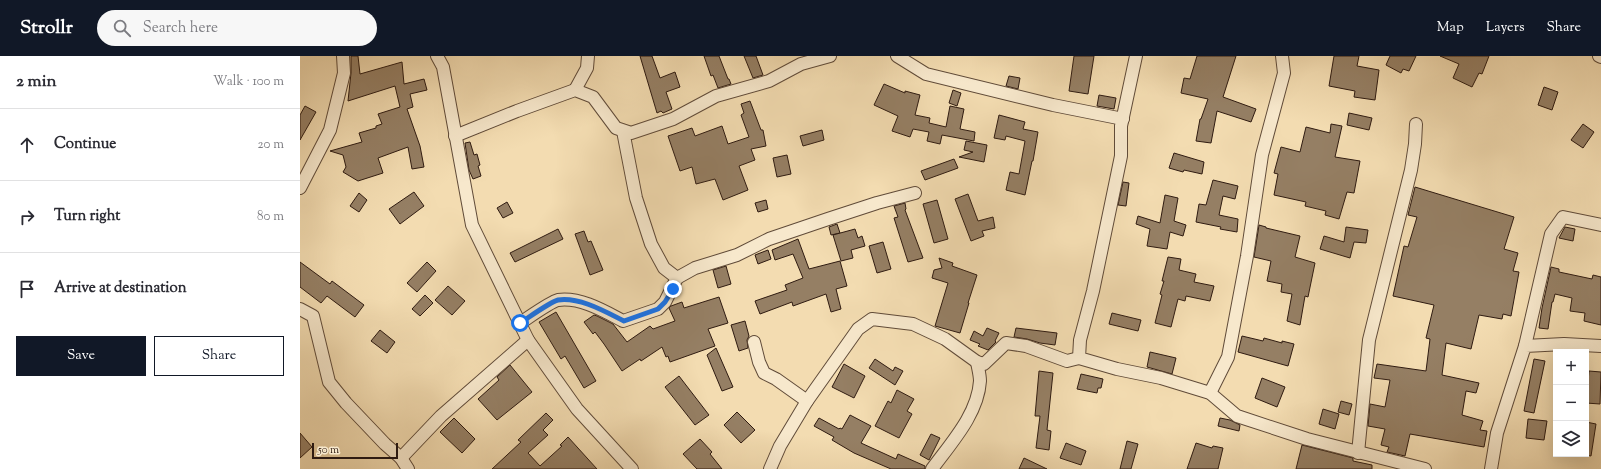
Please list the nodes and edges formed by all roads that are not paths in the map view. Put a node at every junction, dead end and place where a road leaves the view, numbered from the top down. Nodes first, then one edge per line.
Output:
1 (343, 56) edge
2 (437, 56) edge
3 (588, 56) edge
4 (830, 56) edge
5 (897, 56) edge
6 (1136, 56) edge
7 (1282, 56) edge
8 (575, 90) junction
9 (1123, 119) junction
10 (1416, 124) dead end
11 (623, 131) junction
12 (455, 136) junction
13 (300, 188) edge
14 (915, 193) dead end
15 (1601, 225) edge
16 (677, 278) junction
17 (300, 309) edge
18 (520, 323) junction
19 (528, 340) junction
20 (754, 342) dead end
21 (1525, 346) junction
22 (1601, 346) edge
23 (1079, 358) junction
24 (976, 362) junction
25 (1210, 393) junction
26 (807, 401) junction
27 (1358, 453) junction
28 (401, 458) junction
29 (408, 469) edge
30 (632, 469) edge
31 (770, 469) edge
32 (932, 469) edge
33 (1424, 469) edge
34 (1491, 469) edge

1 - 13 street
2 - 12 street
3 - 8 street
4 - 11 street
5 - 9 street
6 - 9 street
7 - 25 street
8 - 11 street
8 - 12 street
9 - 23 street
10 - 27 street
11 - 16 street
12 - 18 street
14 - 16 street
15 - 21 street
16 - 18 street
17 - 28 street
18 - 19 street
19 - 28 street
19 - 30 street
20 - 26 street
21 - 22 street
21 - 34 street
23 - 24 street
23 - 25 street
24 - 26 street
24 - 32 street
25 - 27 street
26 - 31 street
27 - 33 street
28 - 29 street

